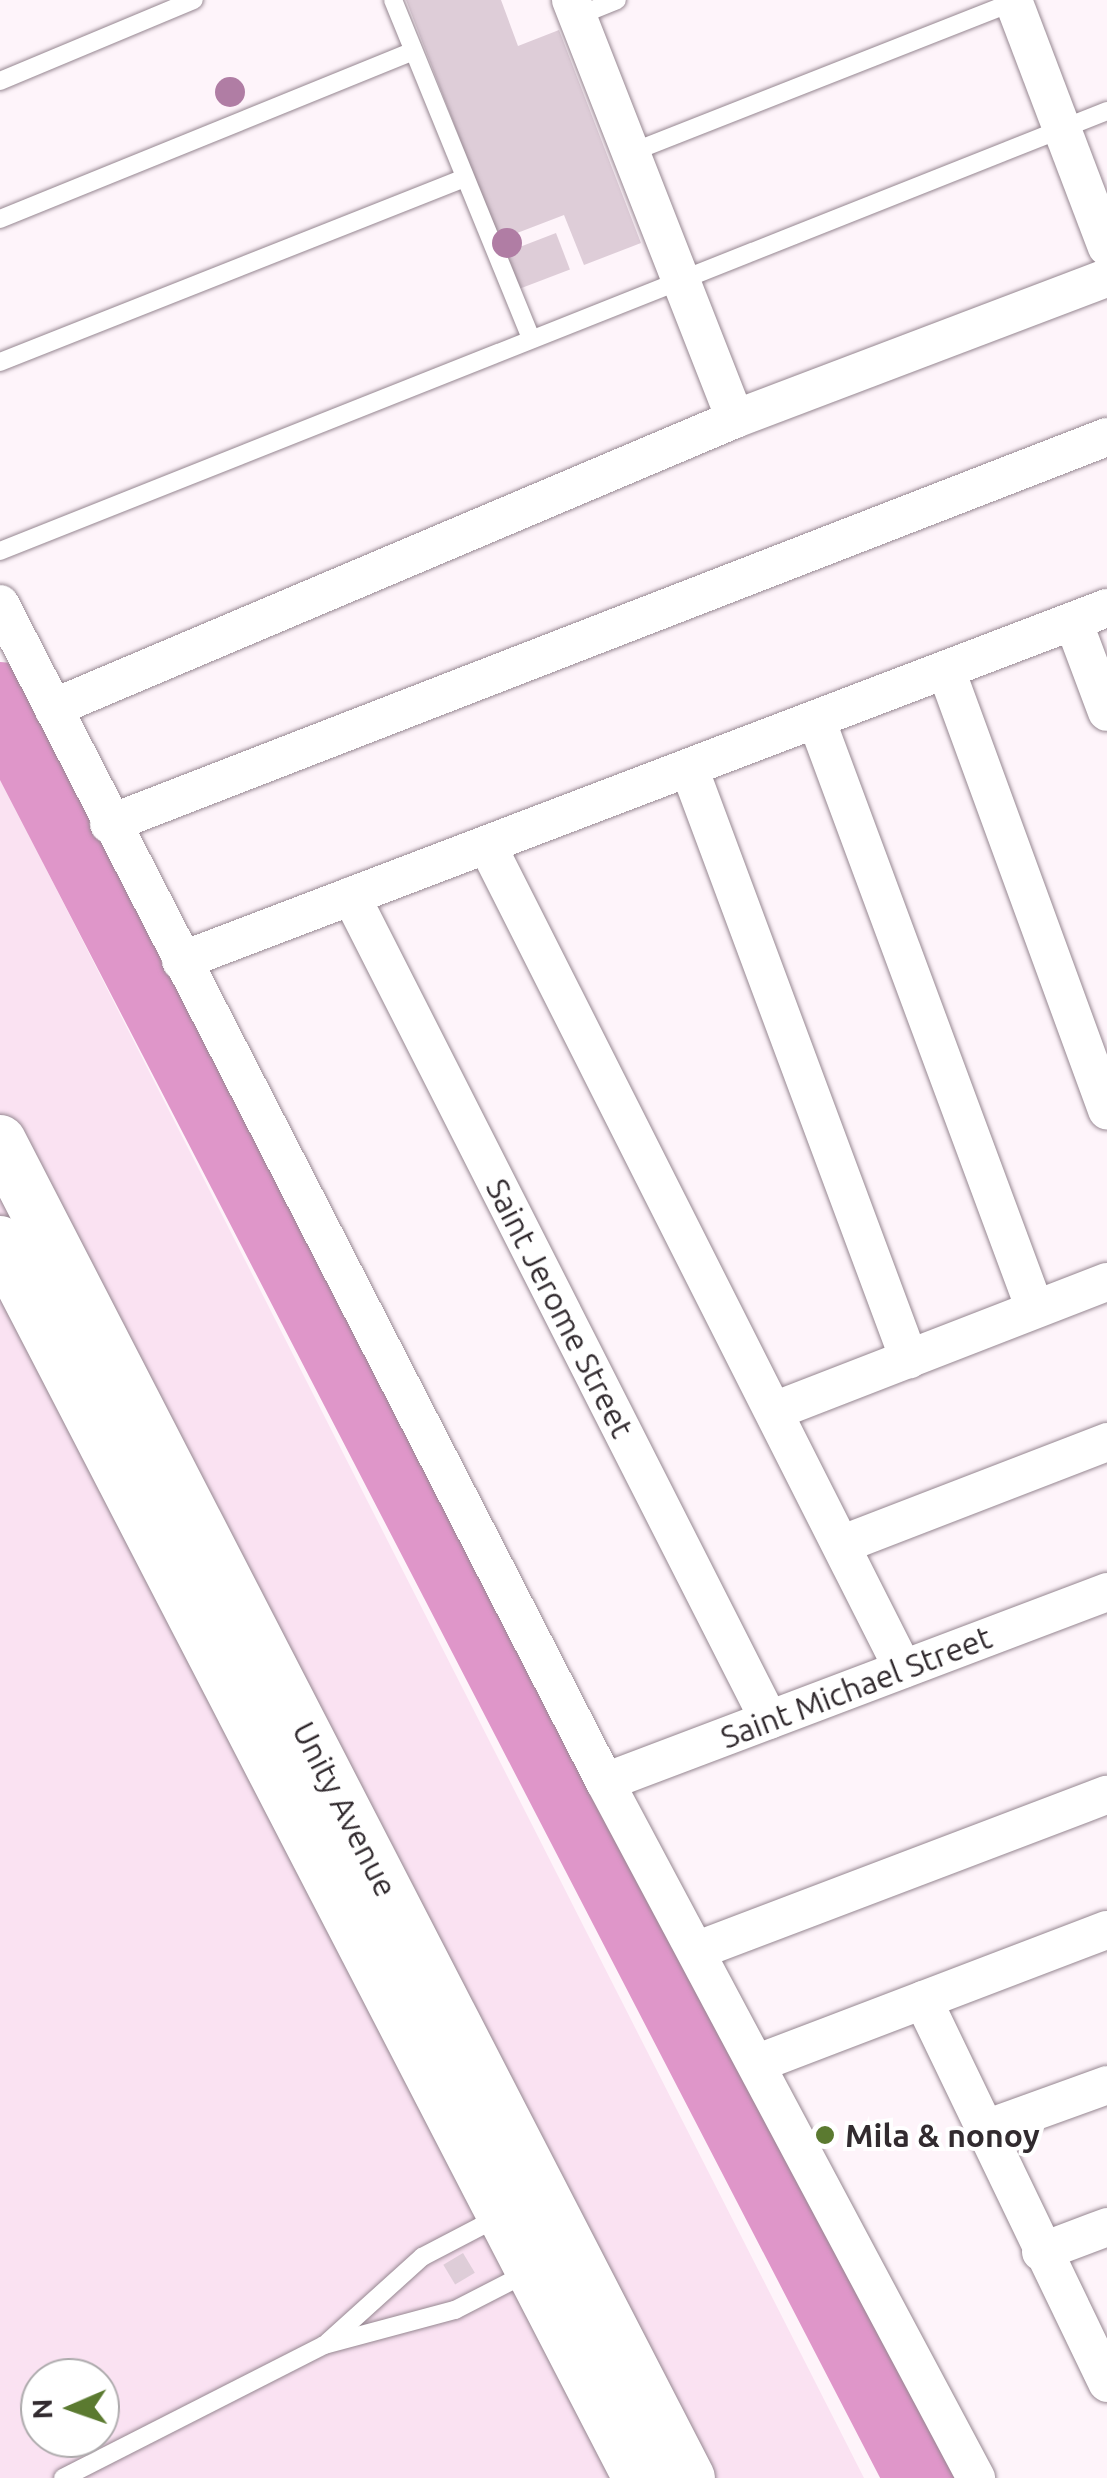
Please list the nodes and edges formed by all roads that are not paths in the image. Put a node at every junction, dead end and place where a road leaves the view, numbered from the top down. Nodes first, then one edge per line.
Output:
1 (194, 0) edge
2 (392, 0) edge
3 (617, 0) edge
4 (1015, 1) edge
5 (574, 8) edge
6 (412, 51) junction
7 (0, 80) edge
8 (1107, 112) edge
9 (1065, 128) junction
10 (634, 151) junction
11 (463, 179) junction
12 (0, 218) edge
13 (1107, 247) edge
14 (1107, 278) edge
15 (683, 280) junction
16 (531, 338) junction
17 (0, 362) edge
18 (734, 419) junction
19 (1107, 436) edge
20 (0, 551) edge
21 (0, 604) edge
22 (1090, 615) edge
23 (946, 670) junction
24 (53, 708) junction
25 (1107, 712) edge
26 (816, 719) junction
27 (689, 768) junction
28 (109, 824) junction
29 (486, 845) junction
30 (352, 896) junction
31 (181, 961) junction
32 (1107, 1110) edge
33 (0, 1141) edge
34 (0, 1242) edge
35 (1107, 1282) edge
36 (1036, 1309) junction
37 (908, 1359) junction
38 (774, 1411) junction
39 (1107, 1442) edge
40 (843, 1544) junction
41 (1107, 1592) edge
42 (903, 1669) junction
43 (769, 1720) junction
44 (605, 1782) junction
45 (1107, 1795) edge
46 (1107, 1930) edge
47 (698, 1950) junction
48 (923, 2000) junction
49 (758, 2064) junction
50 (1107, 2084) edge
51 (983, 2130) junction
52 (524, 2206) junction
53 (1107, 2227) edge
54 (1041, 2252) junction
55 (552, 2260) junction
56 (324, 2345) junction
57 (1106, 2381) edge
58 (63, 2478) edge
59 (638, 2478) edge
60 (689, 2478) edge
61 (976, 2478) edge

1 - 7 lane
2 - 6 lane
3 - 5 lane
4 - 9 street
4 - 10 lane
5 - 10 street
6 - 11 lane
6 - 12 lane
8 - 9 lane
9 - 13 street
9 - 15 lane
10 - 15 street
11 - 16 lane
11 - 17 lane
14 - 18 street
15 - 16 lane
15 - 18 street
16 - 20 lane
18 - 24 street
19 - 28 street
21 - 24 street
22 - 23 street
22 - 25 street
23 - 26 street
23 - 32 street
24 - 28 street
26 - 27 street
26 - 36 street
27 - 29 street
27 - 37 street
28 - 31 street
29 - 30 street
29 - 38 street
30 - 31 street
30 - 43 street, Saint Jerome Street
31 - 44 street
33 - 52 street, Unity Avenue
34 - 52 street, Unity Avenue
35 - 36 street
36 - 37 street
37 - 38 street
38 - 40 street
39 - 40 street
40 - 42 street
41 - 42 street, Saint Michael Street
42 - 43 street, Saint Michael Street
43 - 44 street, Saint Michael Street
44 - 47 street
45 - 47 street
46 - 48 street
47 - 49 street
48 - 49 street
48 - 51 street
49 - 61 street
50 - 51 street
51 - 54 street
52 - 55 street, Unity Avenue
52 - 56 lane
53 - 54 street
54 - 57 street
55 - 56 lane
55 - 59 street, Unity Avenue
55 - 60 street, Unity Avenue
56 - 58 lane

